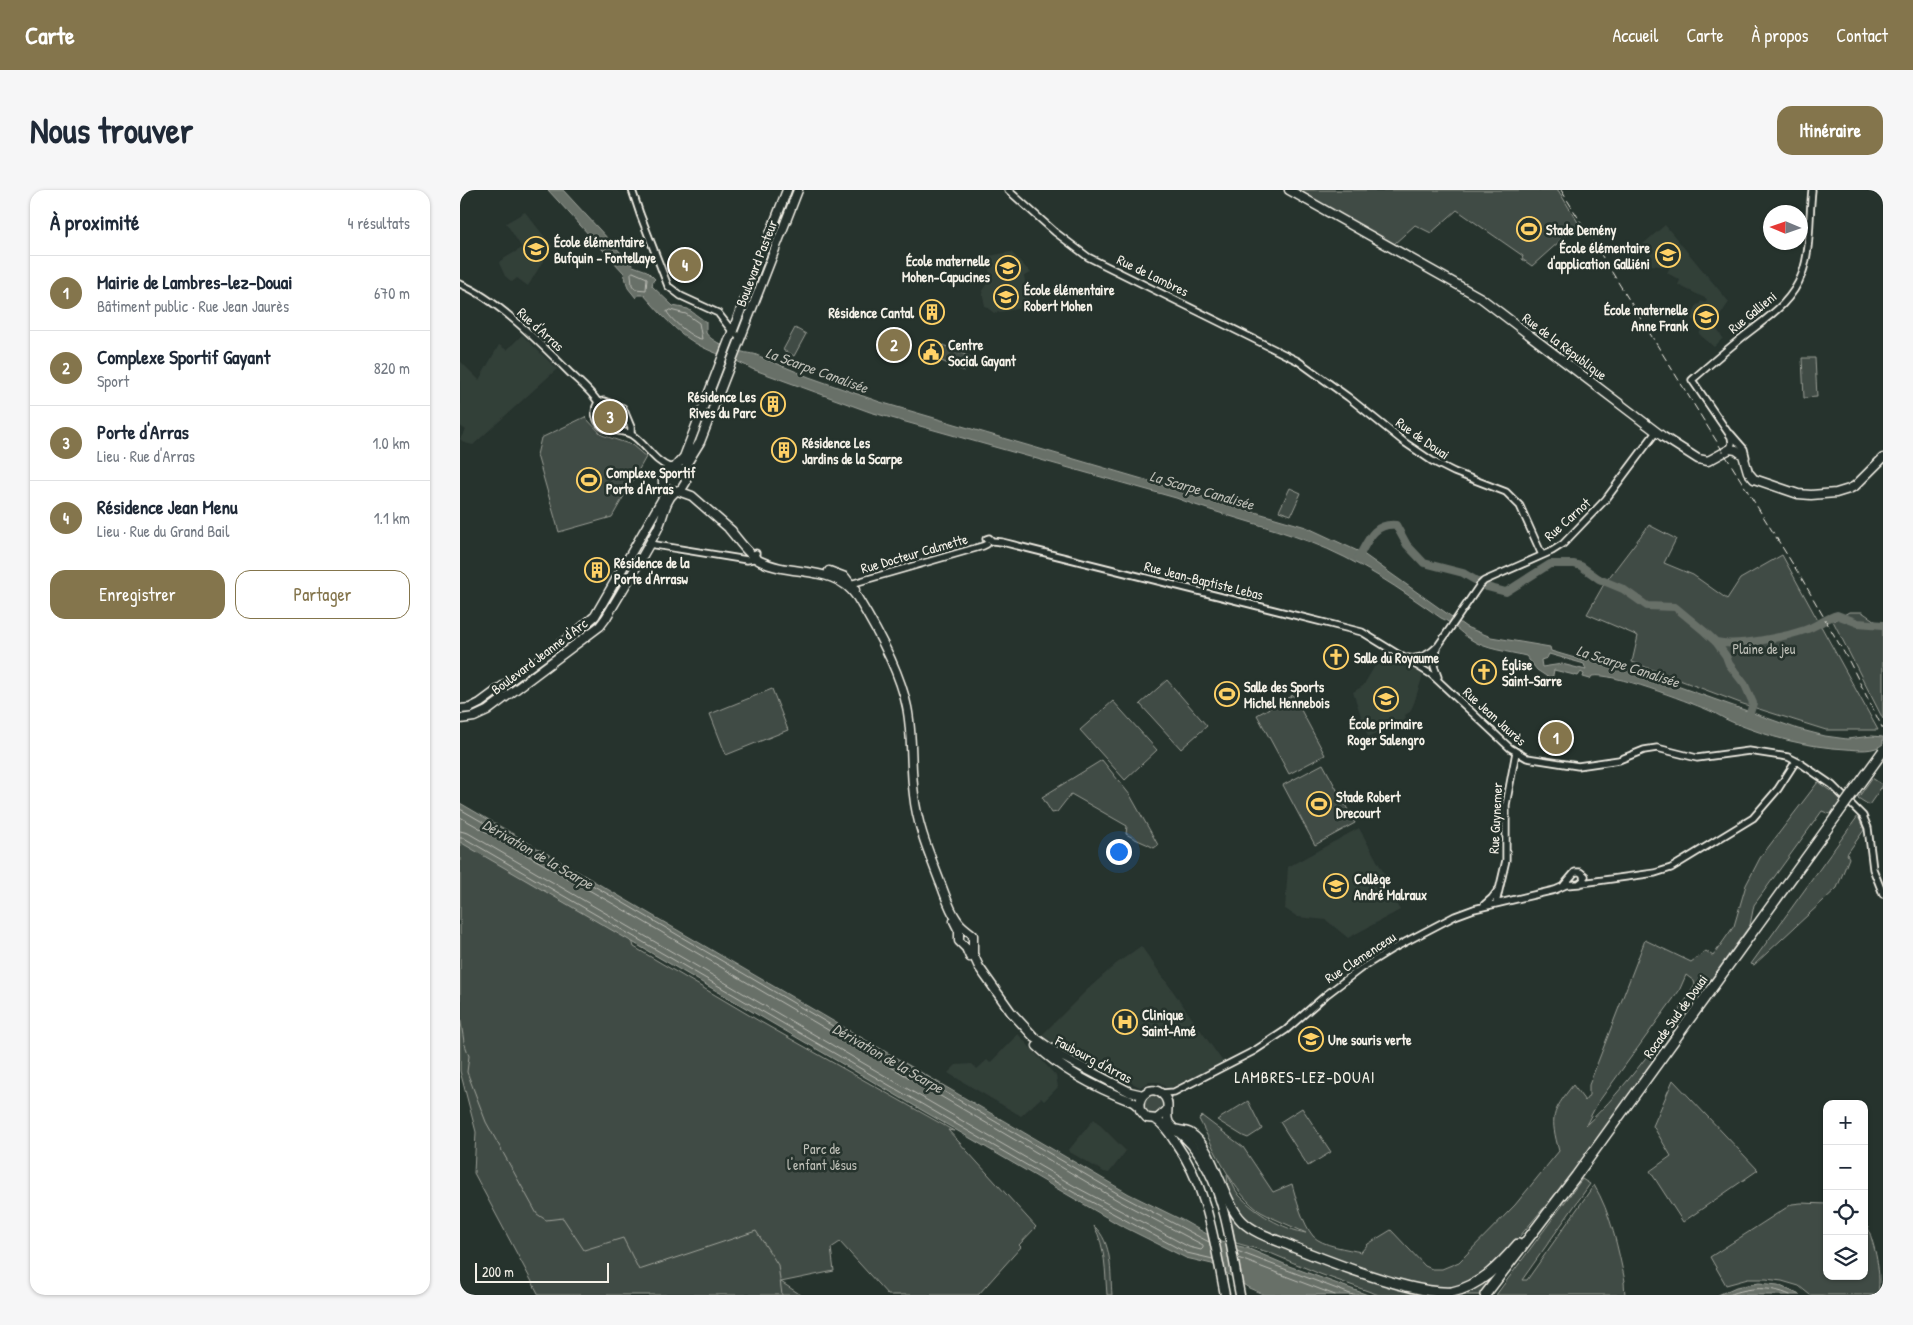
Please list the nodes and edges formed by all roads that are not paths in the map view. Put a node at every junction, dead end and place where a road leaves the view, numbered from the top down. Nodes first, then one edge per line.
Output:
1 (632, 190) edge
2 (787, 190) edge
3 (798, 190) edge
4 (1008, 190) edge
5 (1289, 190) edge
6 (1812, 190) edge
7 (460, 284) edge
8 (732, 331) junction
9 (739, 342) junction
10 (1300, 362) joint
11 (598, 402) junction
12 (1726, 430) junction
13 (1656, 432) junction
14 (631, 434) junction
15 (1730, 450) junction
16 (1883, 451) edge
17 (654, 457) junction
18 (1883, 458) edge
19 (673, 468) junction
20 (1747, 469) junction
21 (1865, 475) junction
22 (686, 478) junction
23 (663, 483) junction
24 (677, 491) junction
25 (705, 506) junction
26 (989, 543) joint
27 (649, 544) junction
28 (755, 555) junction
29 (1542, 555) junction
30 (850, 586) junction
31 (1438, 646) junction
32 (1426, 655) junction
33 (1403, 657) junction
34 (1420, 658) junction
35 (1434, 663) junction
36 (1420, 667) junction
37 (1426, 671) junction
38 (1441, 683) junction
39 (460, 709) edge
40 (460, 718) edge
41 (1883, 751) edge
42 (1516, 752) junction
43 (1883, 759) edge
44 (1796, 761) junction
45 (1839, 817) junction
46 (1584, 875) junction
47 (1572, 876) junction
48 (1602, 880) junction
49 (1578, 884) junction
50 (1562, 886) junction
51 (1497, 891) junction
52 (1883, 894) edge
53 (1507, 901) junction
54 (1496, 903) junction
55 (949, 905) junction
56 (1477, 908) junction
57 (967, 931) junction
58 (959, 936) junction
59 (973, 941) junction
60 (964, 945) junction
61 (1189, 1084) junction
62 (1162, 1094) junction
63 (1143, 1095) junction
64 (1139, 1107) junction
65 (1167, 1108) junction
66 (1155, 1119) junction
67 (1176, 1130) junction
68 (1578, 1177) junction
69 (1563, 1193) junction
70 (1240, 1294) edge
71 (1225, 1295) edge
72 (1485, 1295) edge
73 (1490, 1295) edge

1 - 8 street
2 - 8 main road, Boulevard Pasteur
3 - 9 main road, Boulevard Pasteur
4 - 10 street, Rue de Lambres
5 - 13 main road, Rue de la République
6 - 12 street, Rue Gallieni
7 - 11 street, Rue d'Arras
8 - 9 street
8 - 19 main road, Boulevard Pasteur
9 - 22 main road, Boulevard Pasteur
10 - 29 street, Rue de Douai
11 - 14 street
11 - 14 street
12 - 15 street
12 - 20 street
13 - 15 main road, Rue de la République
13 - 29 street, Rue Carnot
14 - 17 street
15 - 20 main road
16 - 21 main road
17 - 19 street
17 - 23 street
18 - 21 main road
19 - 22 main road
19 - 23 main road
20 - 21 main road
22 - 24 main road
22 - 25 main road
23 - 24 main road
23 - 39 main road, Boulevard Jeanne d'Arc
24 - 25 main road
24 - 27 main road, Boulevard Jeanne d'Arc
25 - 28 main road
26 - 30 street, Rue Docteur Calmette
26 - 33 street, Rue Jean-Baptiste Lebas
27 - 28 street
27 - 40 main road, Boulevard Jeanne d'Arc
28 - 30 main road
29 - 31 street, Rue Carnot
30 - 55 main road
31 - 32 street, Rue Carnot
31 - 35 street, Rue Carnot
32 - 34 street
32 - 35 street
33 - 34 street, Rue Jean-Baptiste Lebas
33 - 36 street, Rue Jean-Baptiste Lebas
34 - 36 street
35 - 37 street
35 - 38 street, Rue Jean Jaurès
36 - 37 street
37 - 38 street, Rue Jean Jaurès
38 - 42 street, Rue Jean Jaurès
41 - 45 highway, Rocade Sud de Douai, bridge
42 - 44 street, Rue Jean Jaurès
42 - 51 street, Rue Guynemer
43 - 45 highway, Rocade Sud de Douai
44 - 48 street, Rue Clemenceau
44 - 52 street
45 - 68 highway, Rocade Sud de Douai
46 - 47 street
46 - 48 street
46 - 49 street
47 - 49 street
47 - 50 street, Rue Clemenceau
48 - 49 street, Rue Clemenceau
49 - 50 street, Rue Clemenceau
50 - 53 street, Rue Clemenceau
51 - 53 street
51 - 54 street, Rue Guynemer
51 - 56 street
53 - 54 street, Rue Clemenceau
54 - 56 street, Rue Clemenceau
55 - 57 main road
55 - 58 main road
56 - 61 street, Rue Clemenceau
57 - 58 main road
57 - 59 main road
58 - 60 main road
59 - 60 main road
59 - 63 main road, Faubourg d'Arras
60 - 64 main road, Faubourg d'Arras
61 - 62 street, Rue Clemenceau
61 - 65 street, Rue Clemenceau
62 - 63 main road
62 - 65 main road
63 - 64 main road
64 - 66 main road
65 - 66 main road
65 - 67 main road
66 - 71 main road
67 - 69 highway
67 - 70 main road
68 - 69 highway, Rocade Sud de Douai
68 - 73 highway, Rocade Sud de Douai
69 - 72 highway, Rocade Sud de Douai

